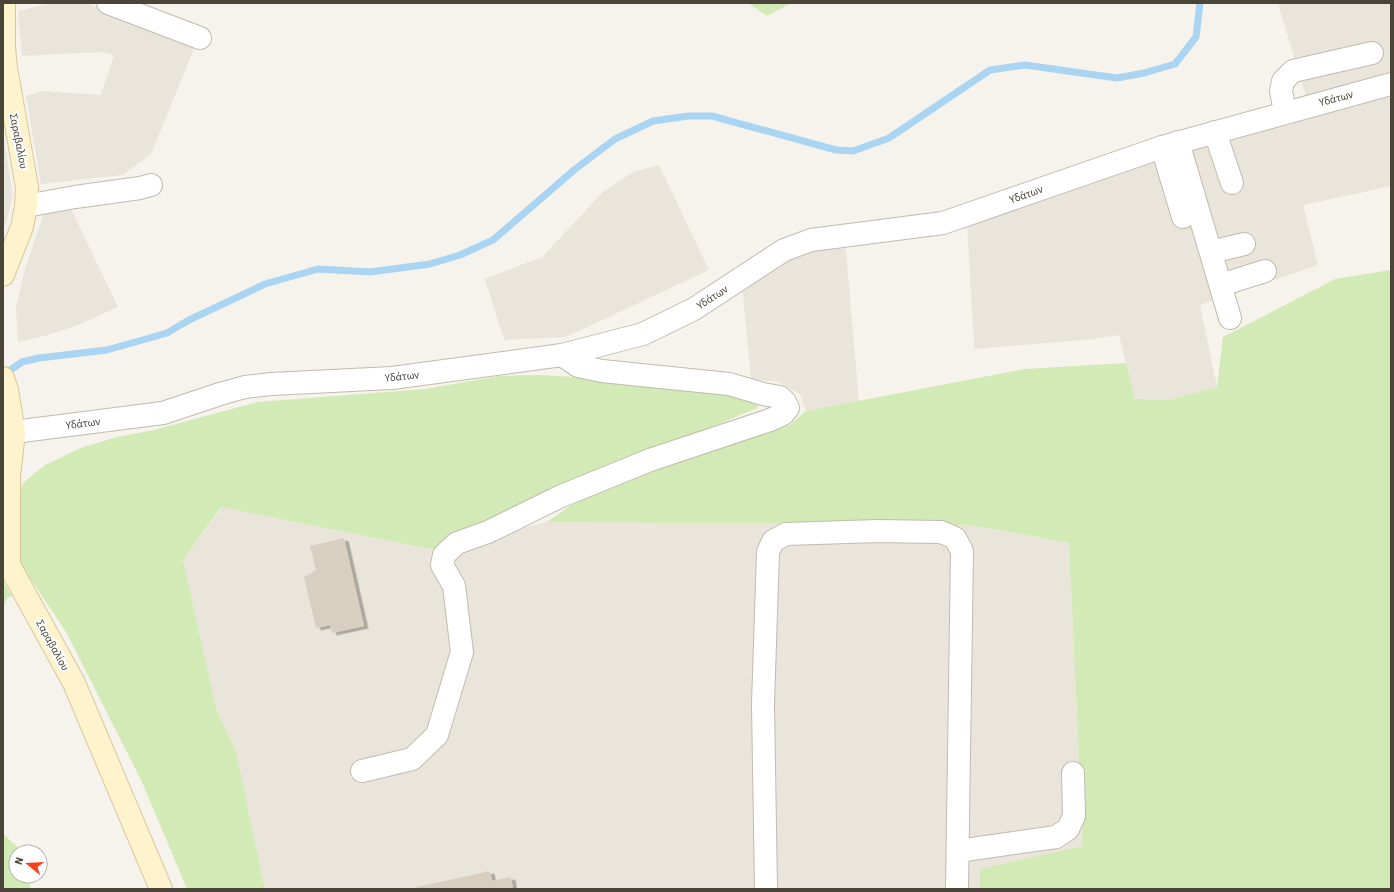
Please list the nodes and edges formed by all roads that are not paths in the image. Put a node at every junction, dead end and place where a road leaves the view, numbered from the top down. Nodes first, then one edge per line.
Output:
1 (108, 3) edge
2 (6, 4) edge
3 (200, 38) dead end
4 (1372, 53) dead end
5 (1391, 84) edge
6 (1285, 112) junction
7 (1215, 132) junction
8 (1170, 145) junction
9 (1232, 183) dead end
10 (151, 185) dead end
11 (26, 206) junction
12 (1183, 217) dead end
13 (1244, 244) dead end
14 (1211, 252) junction
15 (1266, 271) dead end
16 (3, 275) edge
17 (1221, 285) junction
18 (1230, 318) dead end
19 (562, 355) junction
20 (5, 384) edge
21 (14, 432) junction
22 (362, 771) dead end
23 (1073, 773) dead end
24 (958, 851) junction
25 (161, 889) edge
26 (766, 889) edge
27 (957, 889) edge

1 - 3 street
2 - 11 main road, Σαραβαλίου
4 - 6 street
5 - 6 street, Υδάτων
6 - 7 street, Υδάτων
7 - 8 street, Υδάτων
7 - 9 street
8 - 12 street
8 - 14 street
8 - 19 street, Υδάτων
10 - 11 street
11 - 16 main road, Σαραβαλίου
13 - 14 street
14 - 17 street
15 - 17 street
17 - 18 street
19 - 21 street, Υδάτων
19 - 22 street
20 - 21 main road, Σαραβαλίου
21 - 25 main road, Σαραβαλίου
23 - 24 street
24 - 26 street
24 - 27 street

